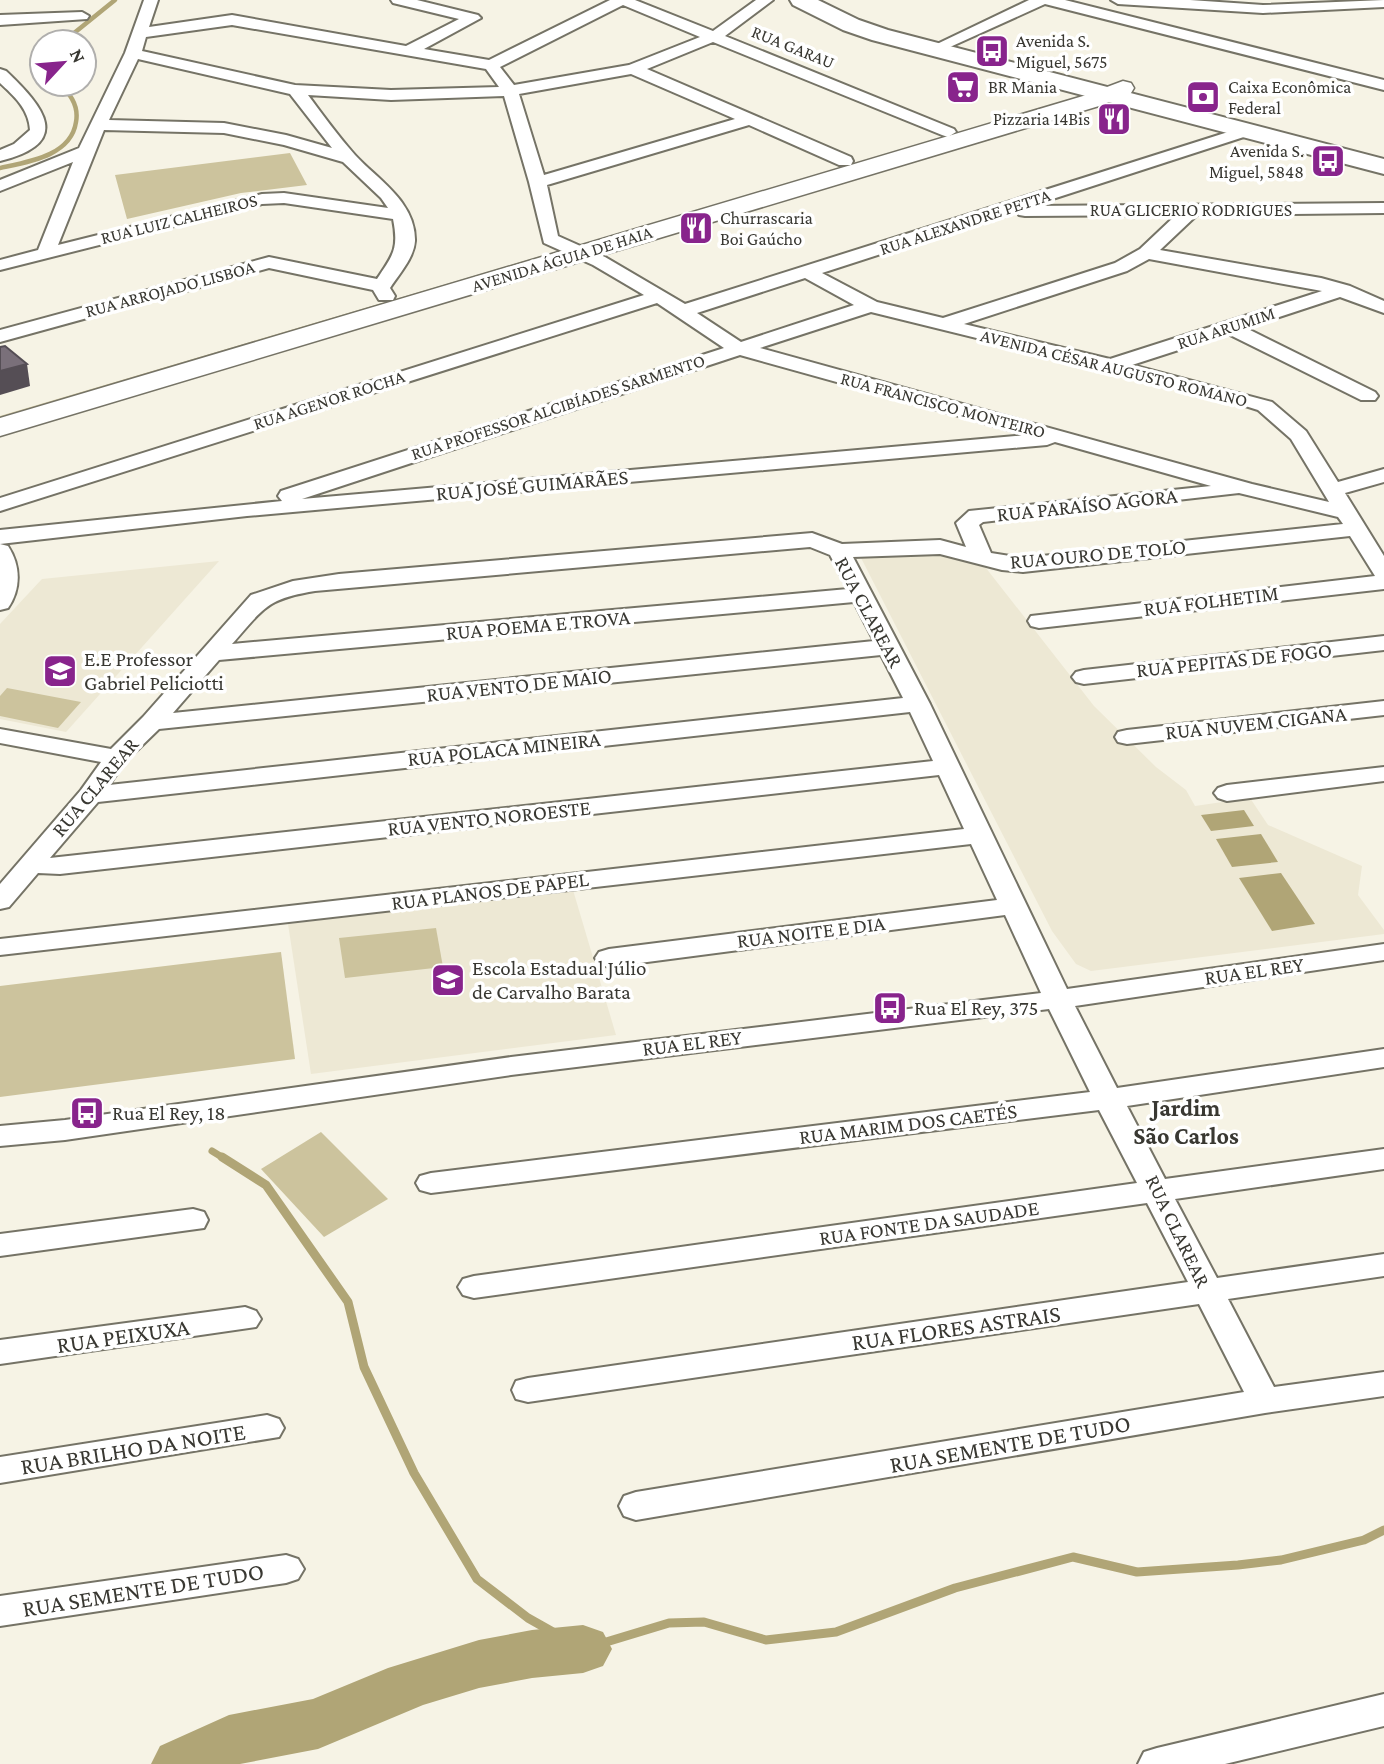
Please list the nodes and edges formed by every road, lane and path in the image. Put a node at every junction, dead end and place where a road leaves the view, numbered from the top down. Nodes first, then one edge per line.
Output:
1 (151, 0) edge
2 (239, 0) edge
3 (398, 0) edge
4 (622, 0) edge
5 (766, 0) edge
6 (801, 0) edge
7 (827, 0) edge
8 (1041, 0) edge
9 (1047, 0) edge
10 (1118, 0) edge
11 (1384, 3) edge
12 (82, 16) dead end
13 (0, 20) edge
14 (232, 20) junction
15 (139, 33) junction
16 (716, 36) junction
17 (945, 44) junction
18 (407, 51) junction
19 (133, 54) junction
20 (491, 65) junction
21 (1316, 68) junction
22 (633, 69) junction
23 (1384, 69) edge
24 (0, 75) edge
25 (1384, 85) edge
26 (1102, 89) junction
27 (295, 90) junction
28 (510, 91) junction
29 (21, 94) junction
30 (0, 95) edge
31 (750, 120) junction
32 (97, 125) junction
33 (1247, 131) junction
34 (948, 132) junction
35 (38, 133) junction
36 (13, 135) dead end
37 (86, 151) junction
38 (0, 156) edge
39 (1384, 157) edge
40 (349, 158) junction
41 (845, 162) junction
42 (1384, 167) edge
43 (538, 182) junction
44 (0, 186) edge
45 (1383, 209) edge
46 (999, 211) junction
47 (1191, 211) junction
48 (401, 215) junction
49 (569, 250) junction
50 (46, 253) junction
51 (1146, 253) junction
52 (0, 265) edge
53 (809, 273) junction
54 (1343, 290) junction
55 (384, 291) junction
56 (659, 296) junction
57 (870, 306) junction
58 (1384, 307) edge
59 (683, 311) junction
60 (944, 324) junction
61 (1230, 327) junction
62 (0, 336) edge
63 (737, 348) junction
64 (1108, 366) junction
65 (1368, 396) dead end
66 (0, 410) edge
67 (0, 427) edge
68 (1063, 438) junction
69 (1384, 475) edge
70 (1247, 489) junction
71 (1334, 490) junction
72 (0, 505) edge
73 (247, 510) junction
74 (1354, 521) junction
75 (0, 537) edge
76 (0, 551) edge
77 (839, 551) junction
78 (982, 558) junction
79 (1384, 574) edge
80 (1384, 582) edge
81 (862, 595) junction
82 (0, 603) edge
83 (1038, 621) dead end
84 (1384, 643) edge
85 (887, 647) junction
86 (215, 653) junction
87 (1084, 677) dead end
88 (918, 704) junction
89 (1384, 708) edge
90 (152, 722) junction
91 (1127, 737) dead end
92 (3, 739) edge
93 (116, 757) junction
94 (948, 767) junction
95 (1384, 774) edge
96 (1227, 793) dead end
97 (90, 795) junction
98 (980, 835) junction
99 (30, 865) junction
100 (0, 901) edge
101 (1012, 906) junction
102 (0, 947) edge
103 (1384, 952) edge
104 (609, 958) dead end
105 (1058, 998) junction
106 (1384, 1058) edge
107 (1109, 1099) junction
108 (0, 1136) edge
109 (1384, 1159) edge
110 (431, 1183) dead end
111 (1159, 1191) junction
112 (193, 1220) dead end
113 (0, 1245) edge
114 (1384, 1265) edge
115 (474, 1287) dead end
116 (1207, 1291) junction
117 (245, 1319) dead end
118 (0, 1352) edge
119 (1384, 1384) edge
120 (528, 1390) dead end
121 (1265, 1401) junction
122 (267, 1428) dead end
123 (0, 1469) edge
124 (636, 1507) dead end
125 (286, 1569) dead end
126 (0, 1611) edge
127 (1384, 1710) edge
128 (1157, 1764) edge

1 - 15 street
2 - 14 street
3 - 18 street
4 - 16 street, RUA GARAU
4 - 20 street
5 - 16 street
6 - 26 main road
7 - 17 main road
8 - 17 street
9 - 21 street
10 - 11 street
12 - 13 street
14 - 15 street
14 - 18 street
15 - 19 street
16 - 22 street
16 - 34 street, RUA GARAU
17 - 26 main road
18 - 20 street
19 - 27 street
19 - 32 street
20 - 28 street
21 - 23 street
21 - 25 street
22 - 28 street
22 - 31 street
24 - 29 street
26 - 33 main road
26 - 34 main road, AVENIDA ÁGUIA DE HAIA
26 - 39 main road
26 - 49 main road, AVENIDA ÁGUIA DE HAIA
27 - 28 street
27 - 40 street
28 - 43 street
29 - 30 street
29 - 35 street
31 - 41 street
31 - 43 street
32 - 37 street
32 - 40 street
33 - 42 main road
33 - 46 street, RUA ALEXANDRE PETTA
34 - 41 main road, AVENIDA ÁGUIA DE HAIA
35 - 36 street
35 - 38 street
37 - 44 street
37 - 50 street
40 - 48 street
41 - 49 main road, AVENIDA ÁGUIA DE HAIA
43 - 49 street
45 - 47 street, RUA GLICERIO RODRIGUES
46 - 47 street, RUA GLICERIO RODRIGUES
46 - 53 street, RUA ALEXANDRE PETTA
47 - 51 street
48 - 50 street, RUA LUIZ CALHEIROS
48 - 55 street
49 - 55 main road, AVENIDA ÁGUIA DE HAIA
49 - 56 street, RUA FRANCISCO MONTEIRO
49 - 67 main road, AVENIDA ÁGUIA DE HAIA
50 - 52 street, RUA LUIZ CALHEIROS
51 - 54 street
51 - 60 street
53 - 57 street, AVENIDA CÉSAR AUGUSTO ROMANO
53 - 59 street, RUA ALEXANDRE PETTA
54 - 58 street
54 - 61 street, RUA ARUMIM
55 - 62 street, RUA ARROJADO LISBOA
55 - 66 main road, AVENIDA ÁGUIA DE HAIA
56 - 59 street, RUA FRANCISCO MONTEIRO
56 - 72 street, RUA AGENOR ROCHA
57 - 60 street, AVENIDA CÉSAR AUGUSTO ROMANO
57 - 63 street, RUA PROFESSOR ALCIBÍADES SARMENTO
59 - 63 street, RUA FRANCISCO MONTEIRO
60 - 64 street, AVENIDA CÉSAR AUGUSTO ROMANO
61 - 64 street, RUA ARUMIM
61 - 65 street
63 - 68 street, RUA FRANCISCO MONTEIRO
63 - 73 street, RUA PROFESSOR ALCIBÍADES SARMENTO
64 - 71 street, AVENIDA CÉSAR AUGUSTO ROMANO
68 - 70 street, RUA FRANCISCO MONTEIRO
68 - 73 street, RUA JOSÉ GUIMARÃES
69 - 71 street
70 - 74 street, RUA FRANCISCO MONTEIRO
70 - 78 street, RUA PARAÍSO AGORA
71 - 74 street, AVENIDA CÉSAR AUGUSTO ROMANO
73 - 75 street, RUA JOSÉ GUIMARÃES
74 - 78 street, RUA OURO DE TOLO
74 - 79 street, AVENIDA CÉSAR AUGUSTO ROMANO
76 - 82 street
77 - 78 street, RUA OURO DE TOLO
77 - 81 street, RUA CLAREAR
77 - 86 street, RUA CLAREAR
80 - 83 street, RUA FOLHETIM
81 - 85 street, RUA CLAREAR
81 - 86 street, RUA POEMA E TROVA
84 - 87 street, RUA PEPITAS DE FOGO
85 - 88 street, RUA CLAREAR
85 - 90 street, RUA VENTO DE MAIO
86 - 90 street, RUA CLAREAR
88 - 94 street, RUA CLAREAR
88 - 97 street, RUA POLACA MINEIRA
89 - 91 street, RUA NUVEM CIGANA
90 - 93 street, RUA CLAREAR
92 - 93 street
93 - 97 street, RUA CLAREAR
94 - 98 street, RUA CLAREAR
94 - 99 street, RUA VENTO NOROESTE
95 - 96 street
97 - 99 street, RUA CLAREAR
98 - 101 street, RUA CLAREAR
98 - 102 street, RUA PLANOS DE PAPEL
99 - 100 street, RUA CLAREAR
101 - 104 street, RUA NOITE E DIA
101 - 105 street, RUA CLAREAR
103 - 105 street, RUA EL REY
105 - 107 street, RUA CLAREAR
105 - 108 street, RUA EL REY
106 - 107 street, RUA MARIM DOS CAETÉS
107 - 110 street, RUA MARIM DOS CAETÉS
107 - 111 street, RUA CLAREAR
109 - 111 street, RUA FONTE DA SAUDADE
111 - 115 street, RUA FONTE DA SAUDADE
111 - 116 street, RUA CLAREAR
112 - 113 street
114 - 116 street, RUA FLORES ASTRAIS
116 - 120 street, RUA FLORES ASTRAIS
116 - 121 street, RUA CLAREAR
117 - 118 street, RUA PEIXUXA
119 - 121 street, RUA SEMENTE DE TUDO
121 - 124 street, RUA SEMENTE DE TUDO
122 - 123 street, RUA BRILHO DA NOITE
125 - 126 street, RUA SEMENTE DE TUDO
127 - 128 street

